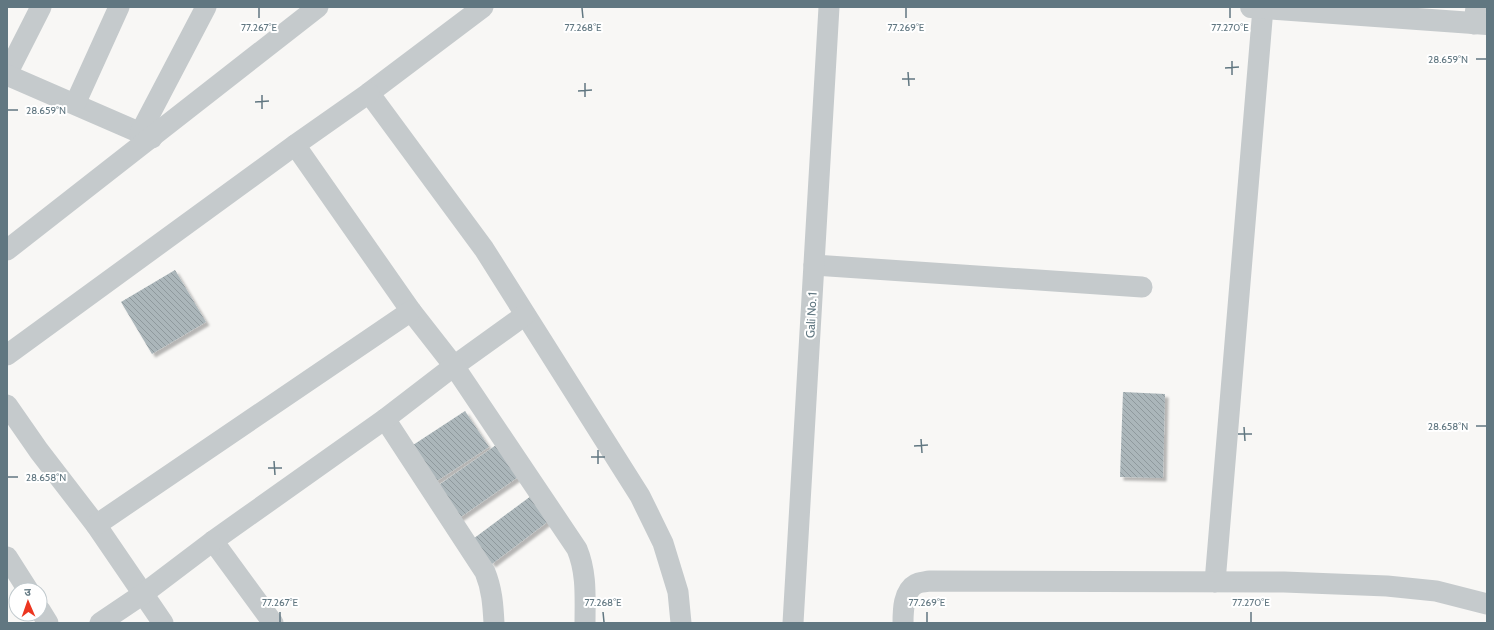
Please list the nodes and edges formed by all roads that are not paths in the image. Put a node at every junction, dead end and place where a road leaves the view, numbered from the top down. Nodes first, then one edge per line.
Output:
1 (41, 7) edge
2 (119, 7) edge
3 (206, 7) edge
4 (483, 7) edge
5 (829, 7) edge
6 (1257, 7) edge
7 (311, 9) edge
8 (1479, 18) edge
9 (7, 74) edge
10 (369, 93) junction
11 (75, 104) junction
12 (146, 135) junction
13 (294, 145) junction
14 (7, 250) edge
15 (814, 265) junction
16 (1142, 287) dead end
17 (411, 311) junction
18 (525, 315) junction
19 (7, 355) edge
20 (454, 366) junction
21 (7, 405) edge
22 (385, 420) junction
23 (96, 525) junction
24 (213, 541) junction
25 (7, 557) edge
26 (23, 582) edge
27 (1215, 582) junction
28 (143, 594) junction
29 (1487, 604) edge
30 (100, 623) edge
31 (163, 623) edge
32 (273, 623) edge
33 (494, 623) edge
34 (584, 623) edge
35 (681, 623) edge
36 (793, 623) edge
37 (903, 623) edge

1 - 9 street
2 - 11 street
3 - 12 street
4 - 10 street
5 - 15 street, Gali No. 1
6 - 8 street
6 - 27 street
7 - 12 street
9 - 11 street
10 - 13 street
10 - 18 street
11 - 12 street
12 - 14 street
13 - 17 street
13 - 19 street
15 - 16 street
15 - 36 street, Gali No. 1
17 - 20 street
17 - 23 street
18 - 20 street
18 - 35 street
20 - 22 street
20 - 34 street
21 - 23 street
22 - 24 street
22 - 33 street
23 - 28 street
24 - 28 street
24 - 32 street
25 - 26 street
27 - 29 street
27 - 37 street
28 - 30 street
28 - 31 street

